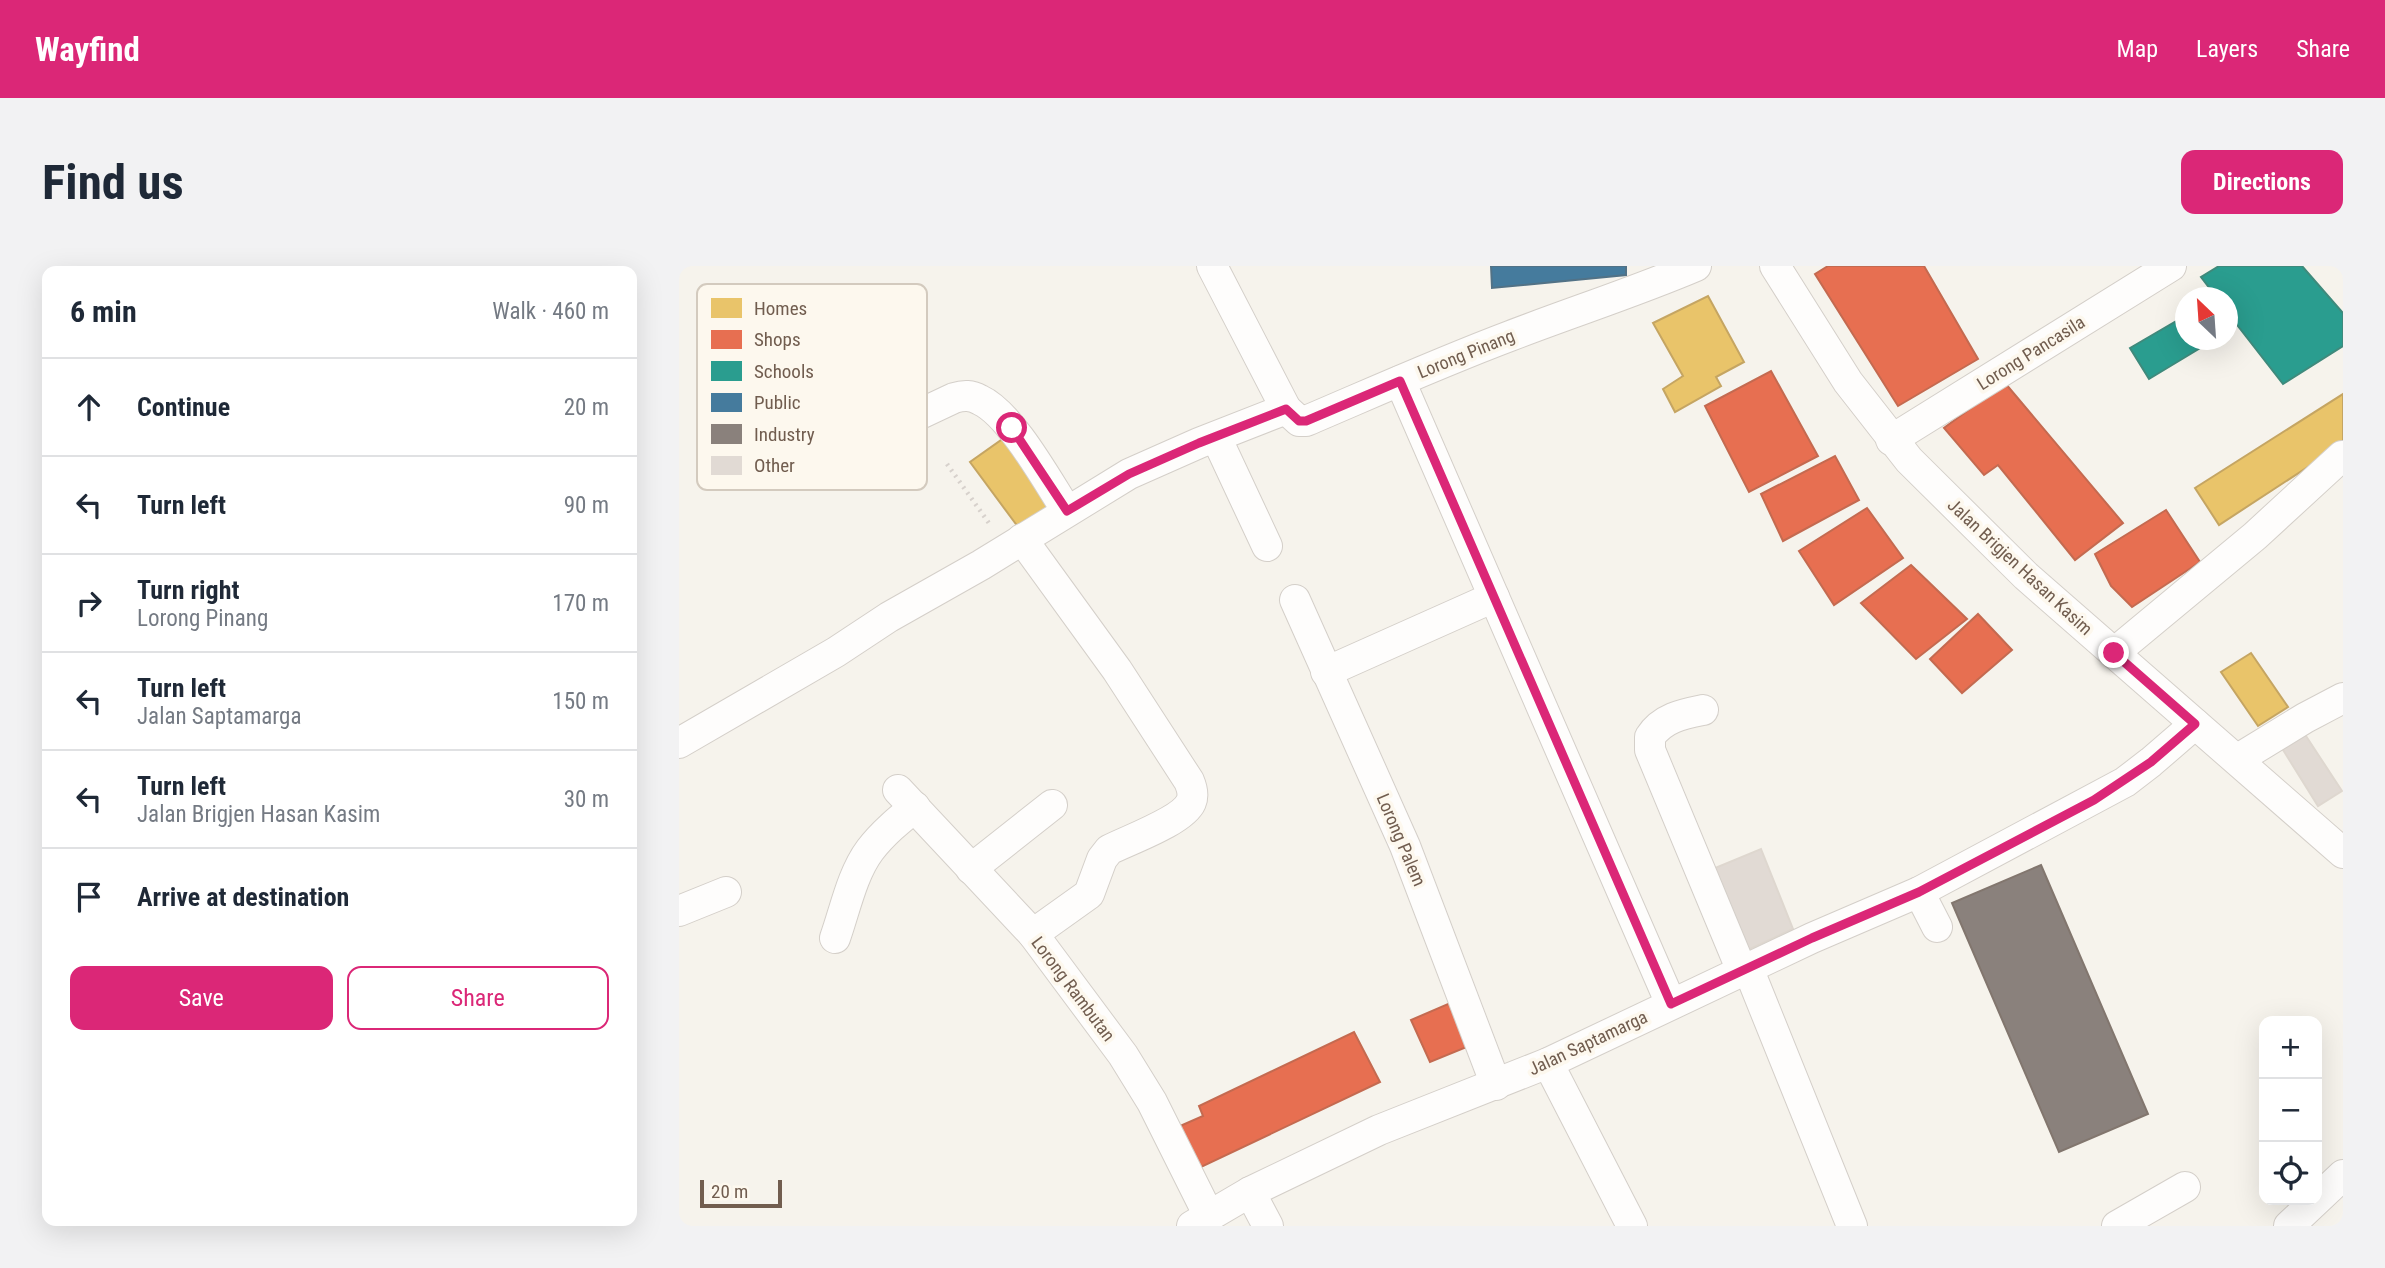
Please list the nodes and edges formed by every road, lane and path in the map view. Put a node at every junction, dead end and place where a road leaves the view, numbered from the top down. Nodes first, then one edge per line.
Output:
1 (1212, 266) edge
2 (1696, 266) edge
3 (2171, 266) edge
4 (1781, 268) edge
5 (1400, 381) junction
6 (1286, 409) junction
7 (927, 411) edge
8 (1216, 437) junction
9 (1891, 440) junction
10 (2342, 456) edge
11 (947, 464) dead end
12 (1067, 511) junction
13 (1015, 544) junction
14 (1267, 546) dead end
15 (1494, 597) junction
16 (1295, 600) dead end
17 (2114, 653) junction
18 (1326, 672) junction
19 (2343, 698) edge
20 (1703, 710) dead end
21 (2195, 724) junction
22 (679, 743) edge
23 (2238, 759) junction
24 (1052, 805) dead end
25 (2343, 853) edge
26 (971, 869) junction
27 (726, 892) dead end
28 (1919, 892) junction
29 (679, 911) edge
30 (1937, 927) dead end
31 (1033, 934) junction
32 (835, 938) dead end
33 (1745, 969) junction
34 (1671, 1004) junction
35 (1548, 1063) junction
36 (1496, 1085) junction
37 (2343, 1175) edge
38 (2185, 1187) dead end
39 (1250, 1192) junction
40 (1201, 1221) edge
41 (1268, 1226) edge
42 (1632, 1226) edge
43 (1852, 1226) edge
44 (2117, 1226) edge
45 (2289, 1226) edge

1 - 6 street
2 - 5 street, Lorong Pinang
3 - 9 street, Lorong Pancasila
4 - 9 street, Jalan Brigjen Hasan Kasim
5 - 6 street
5 - 15 street, Lorong Pinang
6 - 8 street
7 - 12 street
8 - 12 street
8 - 14 street
9 - 17 street, Jalan Brigjen Hasan Kasim
10 - 17 street
11 - 13 path
12 - 13 street
13 - 22 street
13 - 31 street
15 - 18 street
15 - 34 street, Lorong Pinang
16 - 18 street, Lorong Palem
17 - 21 street, Jalan Brigjen Hasan Kasim
18 - 36 street, Lorong Palem
19 - 23 street
20 - 33 street
21 - 23 street, Jalan Brigjen Hasan Kasim
21 - 28 street, Jalan Saptamarga
23 - 25 street, Jalan Brigjen Hasan Kasim
24 - 26 street
26 - 31 street, Lorong Rambutan
26 - 32 street, Lorong Rambutan
27 - 29 street
28 - 30 street
28 - 33 street, Jalan Saptamarga
31 - 40 street, Lorong Rambutan
33 - 34 street, Jalan Saptamarga
33 - 43 street
34 - 35 street, Jalan Saptamarga
35 - 36 street, Jalan Saptamarga
35 - 42 street
36 - 39 street, Jalan Saptamarga
37 - 45 street
38 - 44 street
39 - 40 street, Jalan Saptamarga
39 - 41 street

